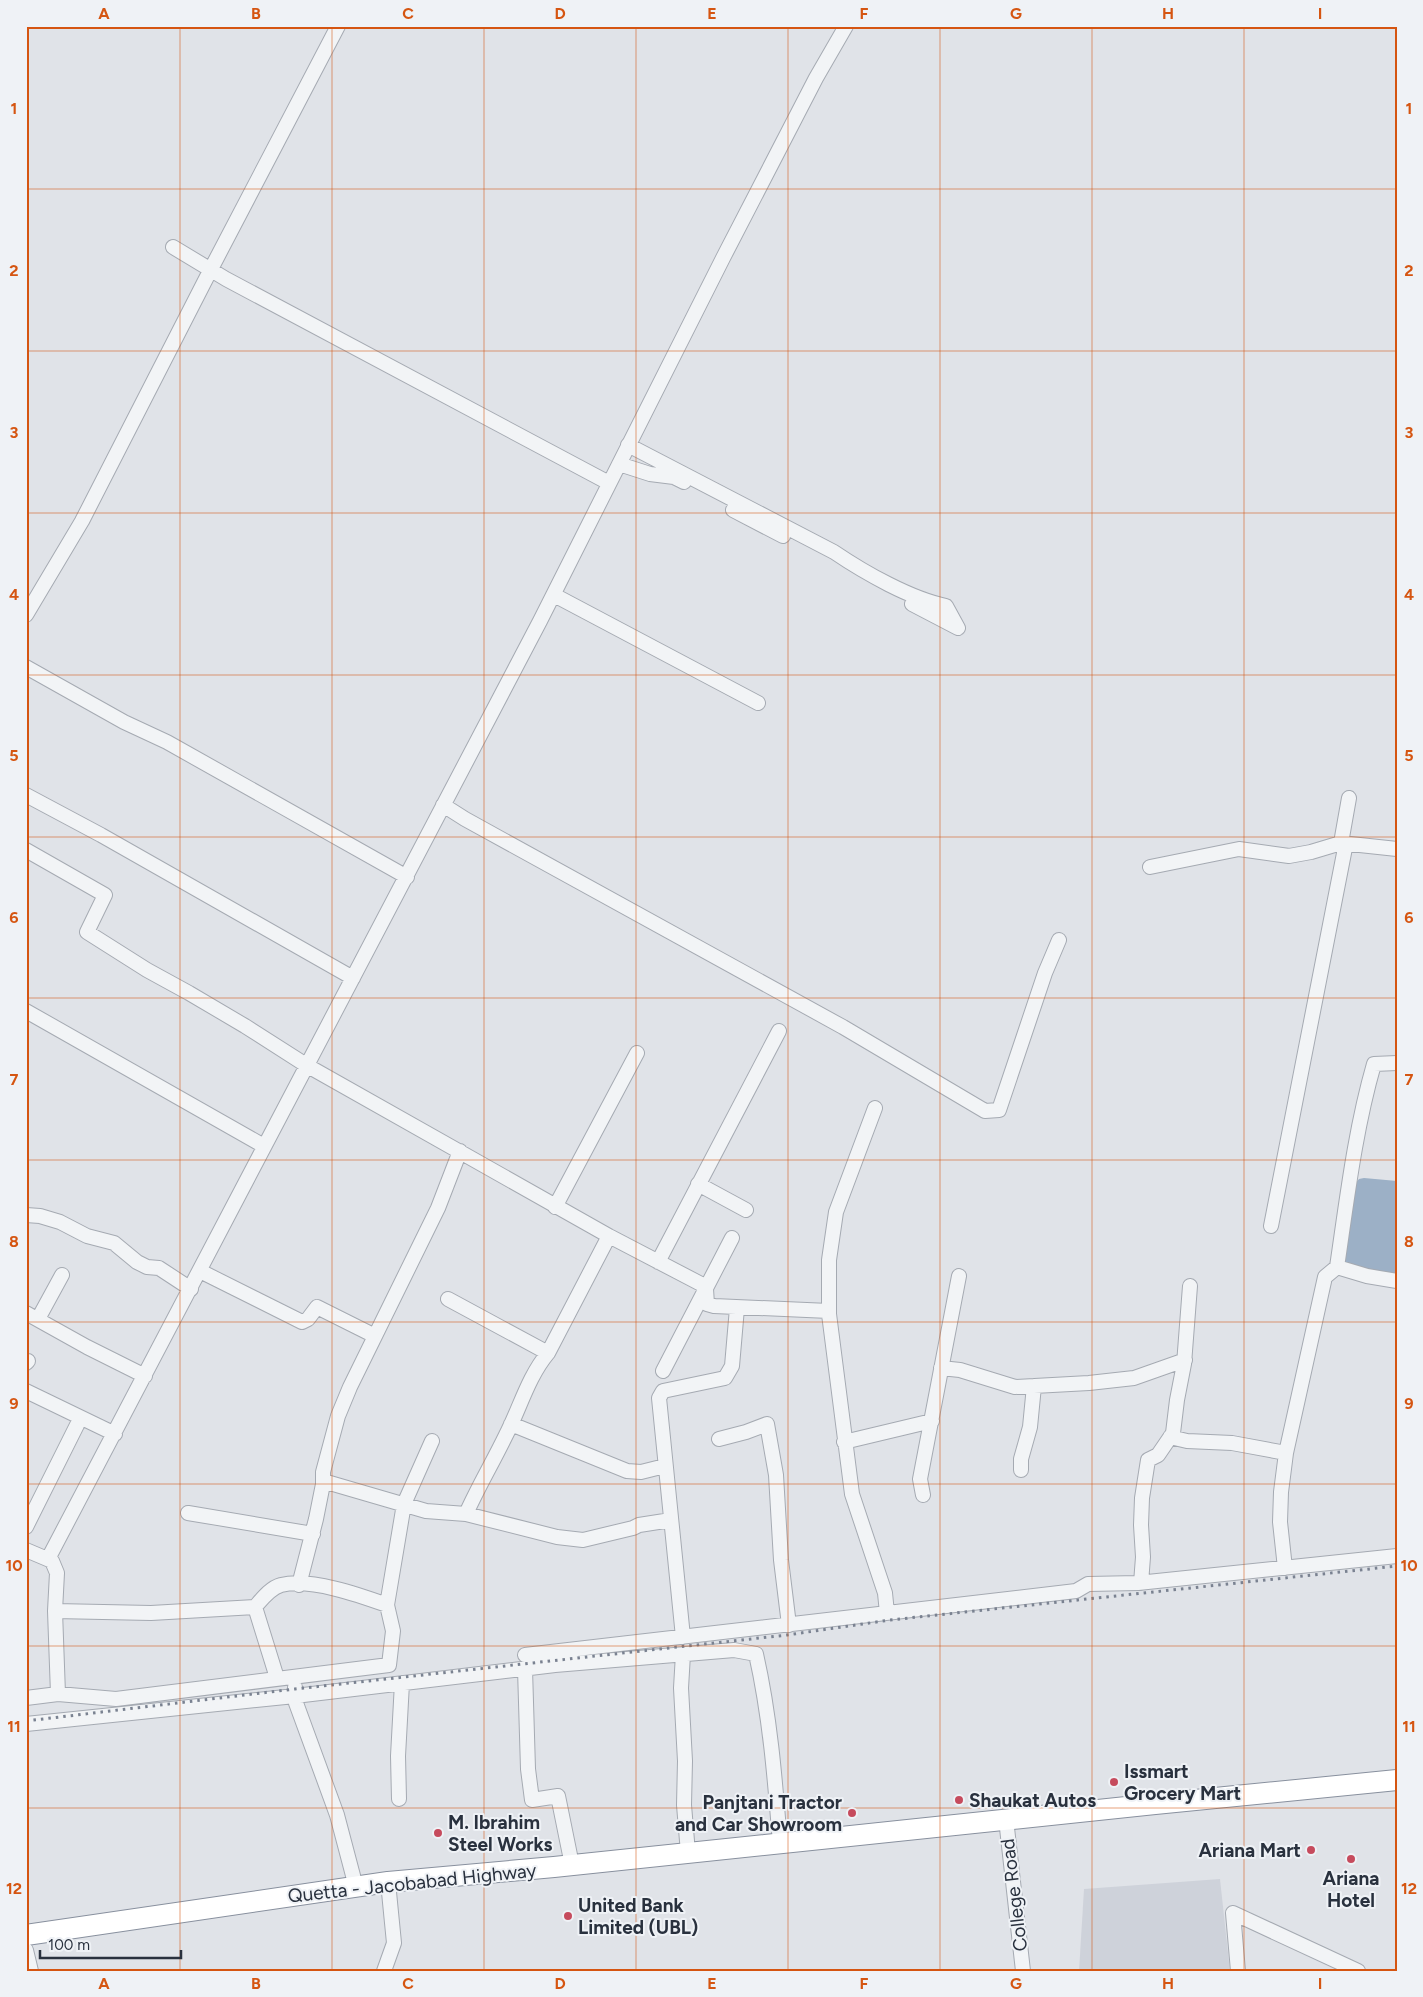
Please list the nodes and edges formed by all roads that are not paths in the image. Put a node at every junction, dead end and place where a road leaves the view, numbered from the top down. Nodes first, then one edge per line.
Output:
1 (338, 26) edge
2 (846, 26) edge
3 (172, 247) dead end
4 (211, 269) junction
5 (628, 445) junction
6 (619, 464) junction
7 (609, 483) junction
8 (554, 595) junction
9 (26, 615) edge
10 (26, 667) edge
11 (758, 703) dead end
12 (26, 795) edge
13 (1350, 798) dead end
14 (443, 805) junction
15 (1344, 843) junction
16 (1397, 849) edge
17 (26, 850) edge
18 (1150, 867) dead end
19 (406, 877) junction
20 (1059, 940) dead end
21 (353, 978) junction
22 (26, 1011) edge
23 (779, 1031) dead end
24 (637, 1053) dead end
25 (1397, 1064) edge
26 (306, 1065) junction
27 (875, 1108) dead end
28 (264, 1146) junction
29 (460, 1151) junction
30 (698, 1184) junction
31 (555, 1207) junction
32 (746, 1210) dead end
33 (26, 1215) edge
34 (1270, 1226) dead end
35 (609, 1236) junction
36 (732, 1238) dead end
37 (658, 1262) junction
38 (1336, 1267) junction
39 (200, 1271) junction
40 (62, 1275) dead end
41 (959, 1276) dead end
42 (1397, 1281) edge
43 (1190, 1286) dead end
44 (191, 1289) junction
45 (706, 1289) junction
46 (448, 1300) dead end
47 (737, 1308) junction
48 (829, 1311) junction
49 (32, 1316) edge
50 (375, 1336) junction
51 (548, 1353) junction
52 (1185, 1360) junction
53 (941, 1368) junction
54 (663, 1371) dead end
55 (145, 1376) junction
56 (1034, 1386) junction
57 (26, 1391) edge
58 (26, 1400) edge
59 (932, 1421) junction
60 (511, 1424) junction
61 (77, 1425) junction
62 (1170, 1436) junction
63 (113, 1438) junction
64 (719, 1439) dead end
65 (432, 1441) dead end
66 (844, 1442) junction
67 (1286, 1453) junction
68 (665, 1466) junction
69 (1021, 1470) dead end
70 (323, 1481) junction
71 (923, 1495) dead end
72 (404, 1504) junction
73 (188, 1513) dead end
74 (466, 1514) junction
75 (671, 1520) junction
76 (26, 1527) edge
77 (312, 1534) junction
78 (26, 1550) edge
79 (1397, 1556) edge
80 (48, 1559) junction
81 (1285, 1568) junction
82 (1141, 1583) junction
83 (299, 1585) junction
84 (387, 1604) junction
85 (255, 1607) junction
86 (55, 1611) junction
87 (887, 1613) junction
88 (789, 1625) junction
89 (683, 1637) junction
90 (683, 1654) junction
91 (525, 1662) junction
92 (284, 1677) junction
93 (402, 1683) junction
94 (58, 1694) junction
95 (295, 1696) junction
96 (26, 1698) edge
97 (26, 1724) edge
98 (1397, 1780) edge
99 (399, 1799) dead end
100 (1006, 1819) junction
101 (780, 1843) junction
102 (688, 1853) junction
103 (572, 1866) junction
104 (388, 1882) junction
105 (356, 1887) junction
106 (26, 1935) edge
107 (26, 1950) edge
108 (31, 1971) edge
109 (384, 1971) edge
110 (1023, 1971) edge
111 (1238, 1971) edge
112 (1358, 1971) edge

1 - 4 street
2 - 5 street
3 - 4 street
4 - 7 street
4 - 9 street
5 - 6 street
5 - 6 street
6 - 7 street
7 - 8 street
8 - 11 street
8 - 14 street
10 - 19 street
12 - 21 street
13 - 15 street
14 - 19 street
14 - 20 street
15 - 16 street
15 - 18 street
15 - 34 street
17 - 26 street
19 - 21 street
21 - 26 street
22 - 28 street
23 - 30 street
24 - 31 street
25 - 38 street
26 - 28 street
26 - 29 street
27 - 48 street
28 - 39 street
29 - 31 street
29 - 50 street
30 - 32 street
30 - 37 street
31 - 35 street
33 - 44 street
35 - 37 street
35 - 51 street
36 - 45 street
37 - 45 street
38 - 42 street
38 - 67 street
39 - 44 street
39 - 50 street
40 - 49 street
41 - 53 street
43 - 52 street
44 - 55 street
45 - 47 street
45 - 54 street
46 - 51 street
47 - 48 street
47 - 68 street
48 - 66 street
49 - 55 street
50 - 70 street
51 - 60 street
52 - 56 street
52 - 62 street
53 - 56 street
53 - 59 street
55 - 63 street
56 - 69 street
57 - 63 street
58 - 61 street
59 - 66 street
59 - 71 street
60 - 68 street
60 - 74 street
61 - 63 street
61 - 76 street
62 - 67 street
62 - 82 street
63 - 80 street
64 - 88 street
65 - 72 street
66 - 87 street
67 - 81 street
68 - 75 street
70 - 72 street
70 - 77 street
72 - 74 street
72 - 84 street
73 - 77 street
74 - 75 street
75 - 89 street
77 - 83 street
78 - 80 street
79 - 81 street
80 - 86 street
81 - 82 street
82 - 87 street
83 - 84 street
83 - 85 street
84 - 92 street
85 - 86 street
85 - 92 street
86 - 94 street
87 - 88 street
88 - 89 street
89 - 91 street
90 - 91 street
90 - 101 street
90 - 102 street
91 - 93 street
91 - 103 street
92 - 94 street
92 - 95 street
93 - 95 street
93 - 99 street
94 - 96 street
95 - 97 street
95 - 105 street
98 - 100 highway, Quetta - Jacobabad Highway
100 - 101 highway, Quetta - Jacobabad Highway
100 - 110 street, College Road
101 - 102 highway, Quetta - Jacobabad Highway
102 - 103 highway, Quetta - Jacobabad Highway
103 - 104 highway, Quetta - Jacobabad Highway
104 - 105 highway, Quetta - Jacobabad Highway
104 - 109 street
105 - 106 highway, Quetta - Jacobabad Highway
107 - 108 street
111 - 112 street

